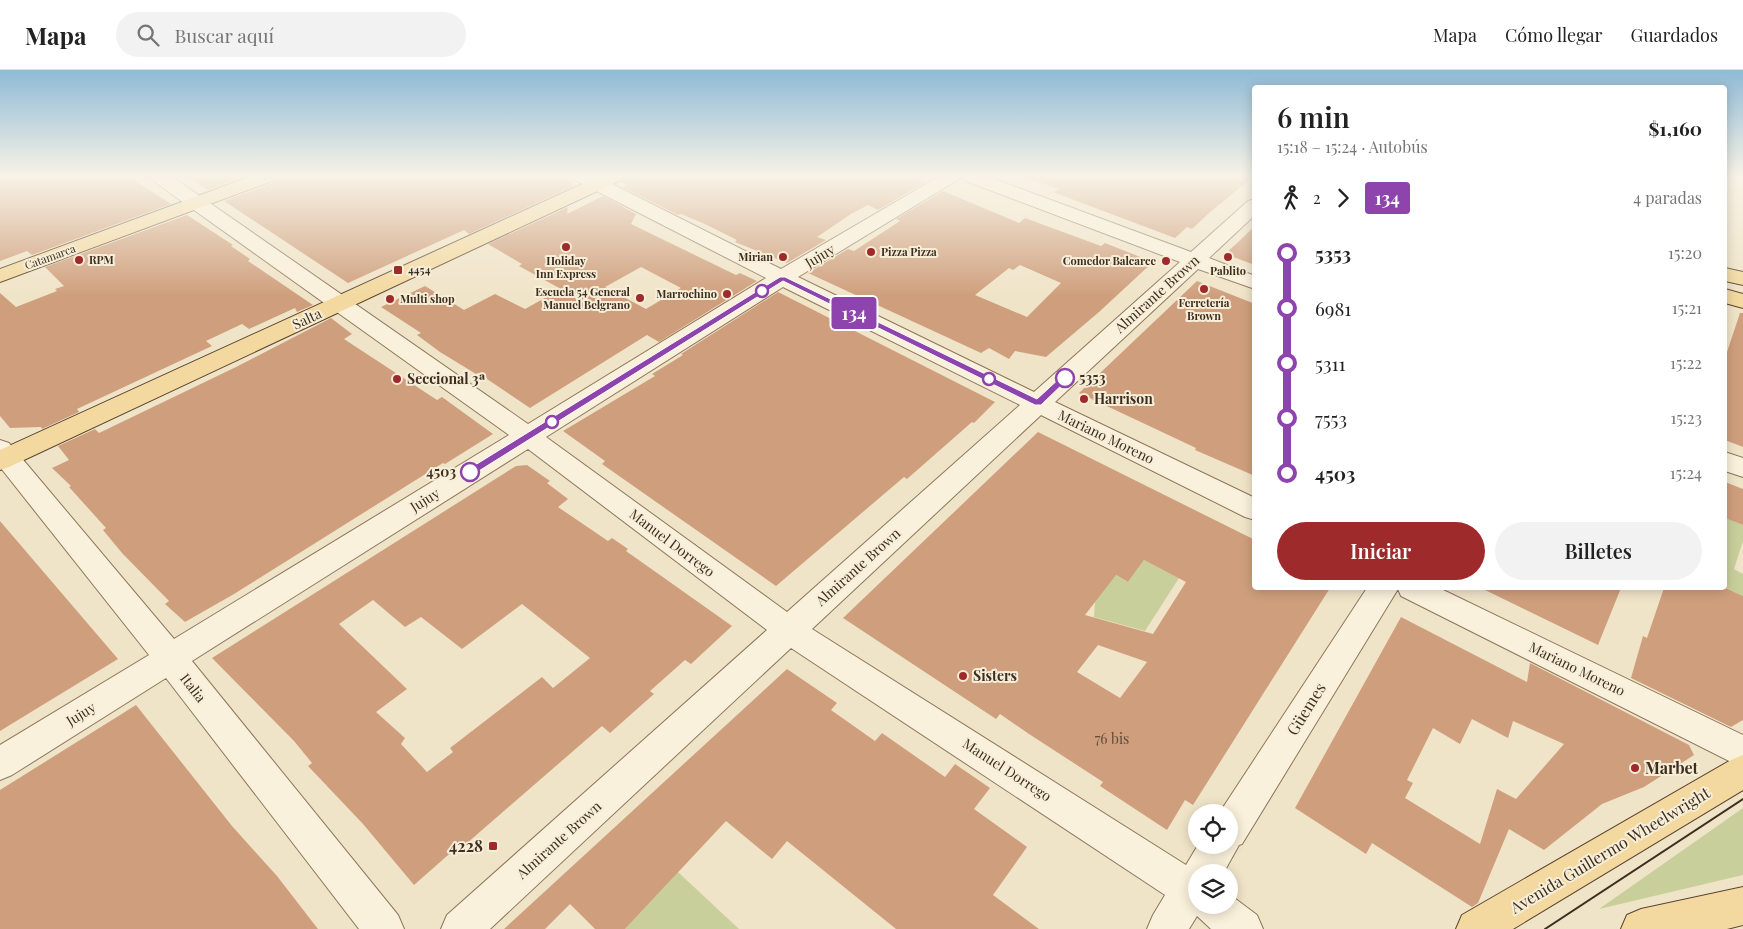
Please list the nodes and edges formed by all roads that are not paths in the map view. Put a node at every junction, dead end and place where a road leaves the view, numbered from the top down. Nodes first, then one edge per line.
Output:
1 (159, 216) edge
2 (217, 216) edge
3 (519, 216) edge
4 (668, 216) edge
5 (886, 216) edge
6 (1077, 216) edge
7 (1243, 216) edge
8 (1195, 260) junction
9 (1727, 275) edge
10 (0, 276) edge
11 (782, 278) junction
12 (1743, 279) edge
13 (1252, 282) edge
14 (1727, 297) edge
15 (1743, 301) edge
16 (340, 303) junction
17 (1038, 403) junction
18 (528, 436) junction
19 (3, 456) edge
20 (1727, 462) edge
21 (1743, 468) edge
22 (1252, 509) edge
23 (1382, 590) edge
24 (1416, 590) edge
25 (789, 630) junction
26 (170, 658) junction
27 (1743, 752) edge
28 (0, 764) edge
29 (1743, 771) edge
30 (1238, 816) edge
31 (1188, 880) edge
32 (1188, 903) edge
33 (1743, 906) edge
34 (1227, 914) edge
35 (384, 929) edge
36 (461, 929) edge
37 (1167, 929) edge
38 (1243, 929) edge
39 (1476, 929) edge
40 (1641, 929) edge

1 - 10 main road, Catamarca
2 - 16 street, Manuel Dorrego
3 - 16 main road, Salta
4 - 11 street, Mariano Moreno
5 - 11 street, Jujuy
6 - 8 street
7 - 8 street, Almirante Brown
8 - 13 street
8 - 17 street, Almirante Brown
9 - 12 main road
11 - 17 street, Mariano Moreno
11 - 18 street, Jujuy
14 - 15 main road
16 - 18 street, Manuel Dorrego
16 - 19 main road, Salta
17 - 22 street, Mariano Moreno
17 - 25 street, Almirante Brown
18 - 25 street, Manuel Dorrego
18 - 26 street, Jujuy
19 - 26 street, Italia
20 - 21 street
23 - 30 street, Güemes
24 - 27 street, Mariano Moreno
25 - 31 street, Manuel Dorrego
25 - 36 street, Almirante Brown
26 - 28 street, Jujuy
26 - 35 street, Italia
29 - 39 main road, Avenida Guillermo Wheelwright
32 - 37 street
33 - 40 main road
34 - 38 street, Manuel Dorrego

